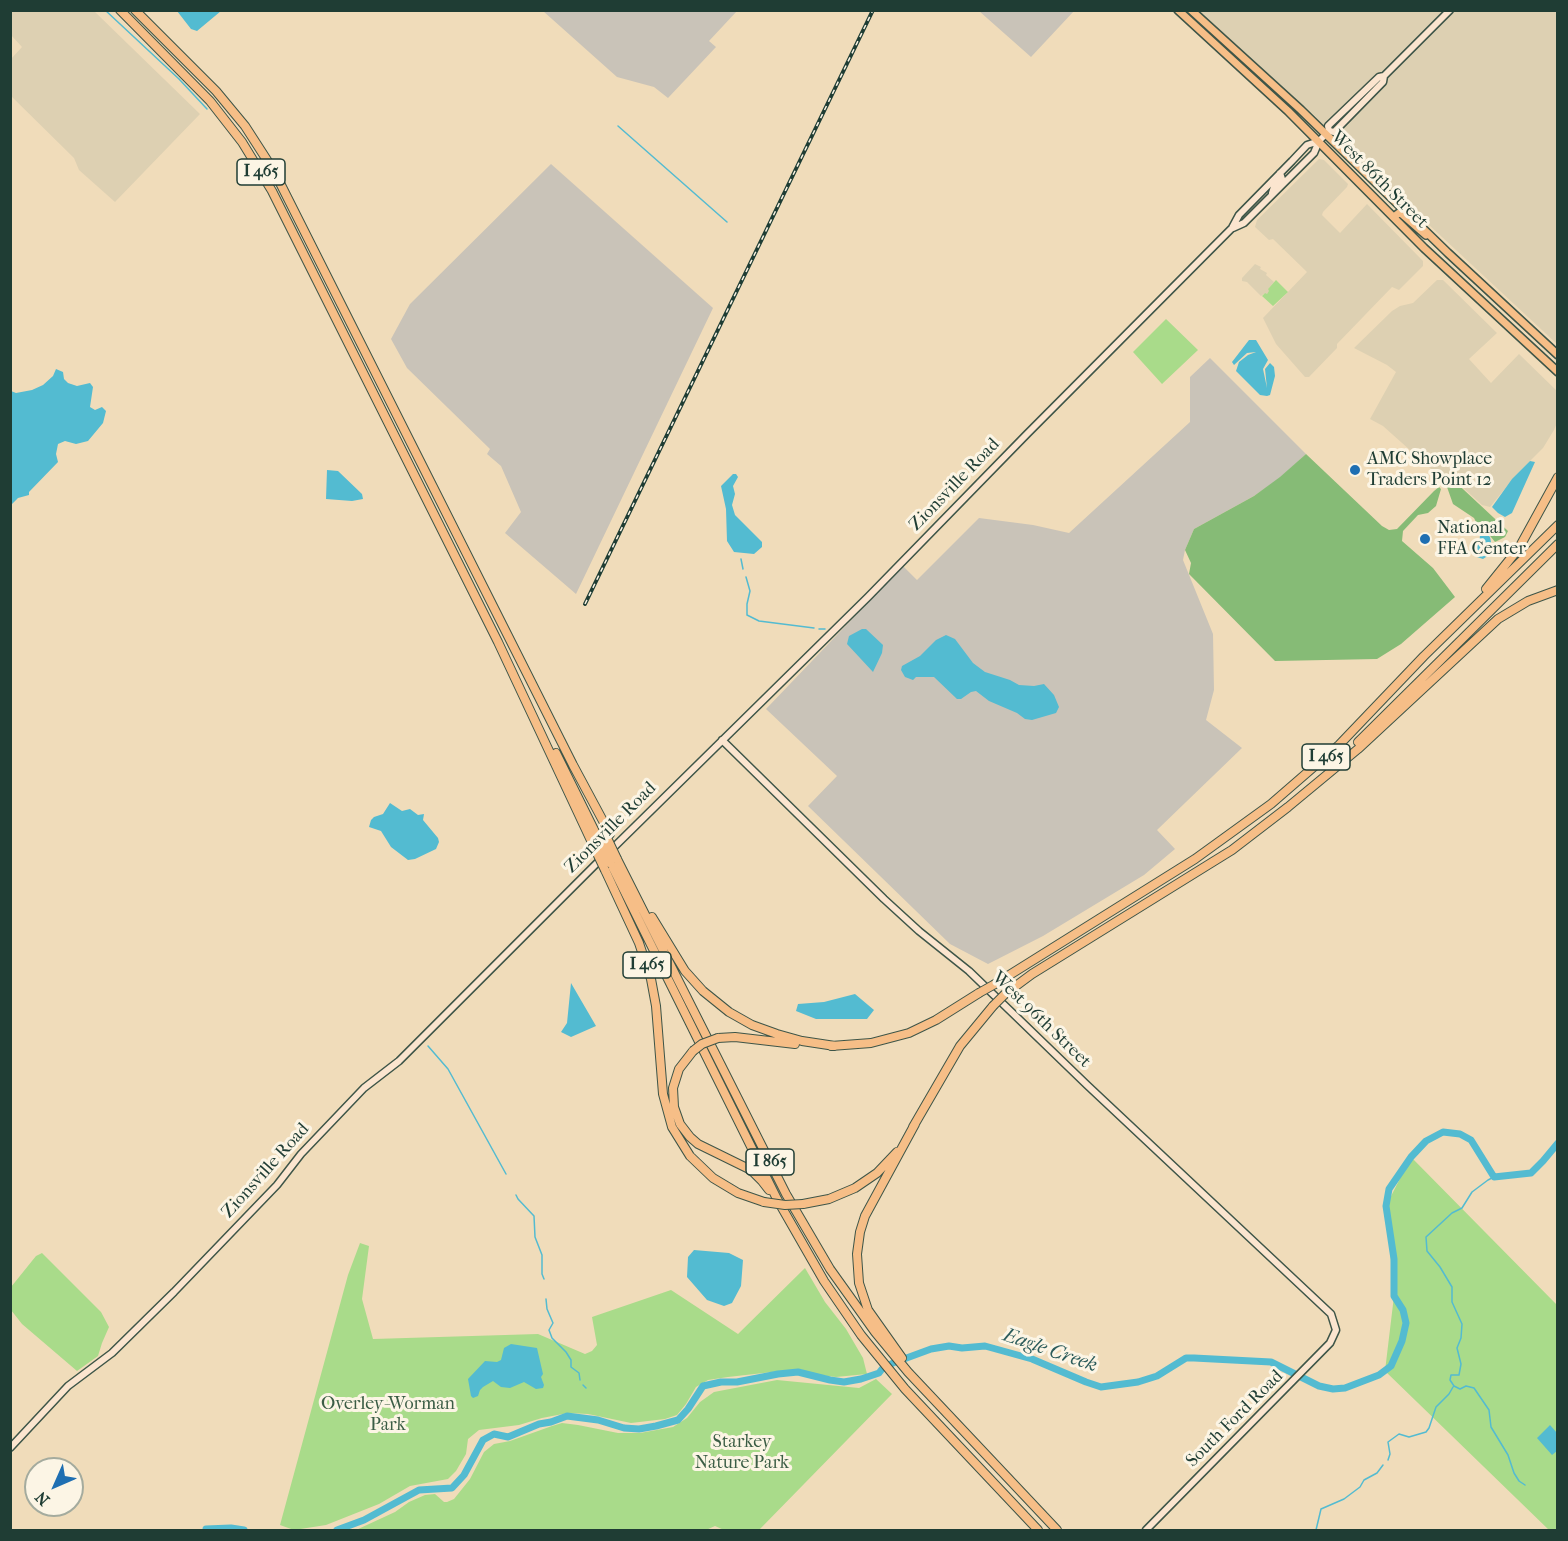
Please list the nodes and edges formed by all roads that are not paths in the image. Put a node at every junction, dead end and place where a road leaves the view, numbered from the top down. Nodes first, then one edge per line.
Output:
1 (120, 10) edge
2 (135, 10) edge
3 (1178, 10) edge
4 (1191, 10) edge
5 (1450, 10) edge
6 (1328, 132) junction
7 (1319, 141) junction
8 (1280, 173) junction
9 (1271, 196) junction
10 (1395, 216) junction
11 (1232, 228) junction
12 (1438, 242) junction
13 (1557, 355) edge
14 (1557, 372) edge
15 (1557, 477) edge
16 (1557, 525) edge
17 (1557, 544) edge
18 (1557, 590) edge
19 (498, 642) joint
20 (1424, 656) junction
21 (722, 740) junction
22 (1319, 781) junction
23 (603, 841) junction
24 (614, 862) junction
25 (835, 1046) junction
26 (915, 1124) junction
27 (789, 1221) junction
28 (1335, 1324) joint
29 (890, 1347) junction
30 (10, 1448) edge
31 (1038, 1530) edge
32 (1057, 1530) edge
33 (1146, 1530) edge

1 - 19 highway, I 465
2 - 23 highway, I 465
3 - 7 main road, West 86th Street
4 - 6 main road, West 86th Street
5 - 6 main road, Zionsville Road
6 - 7 main road, Zionsville Road
6 - 12 main road, West 86th Street
7 - 8 main road, Zionsville Road
7 - 9 main road, Zionsville Road
7 - 10 main road, West 86th Street
8 - 9 main road
8 - 11 main road, Zionsville Road
9 - 11 main road, Zionsville Road
10 - 12 main road
10 - 14 main road, West 86th Street
11 - 21 main road, Zionsville Road
12 - 13 main road, West 86th Street
15 - 20 highway
16 - 20 highway, I 465
17 - 22 highway, I 465
18 - 22 highway
19 - 23 highway, I 865
20 - 25 highway, I 465, bridge
21 - 28 main road, West 96th Street
21 - 30 main road, Zionsville Road
22 - 26 highway, I 465, bridge
23 - 24 highway, I 865, bridge
23 - 24 highway, I 465
24 - 25 highway, I 465
24 - 26 highway, I 465, bridge
24 - 27 highway, I 865
24 - 29 highway, I 865
25 - 27 highway, bridge
26 - 29 highway
27 - 31 highway, I 865
28 - 33 main road, South Ford Road
29 - 32 highway

